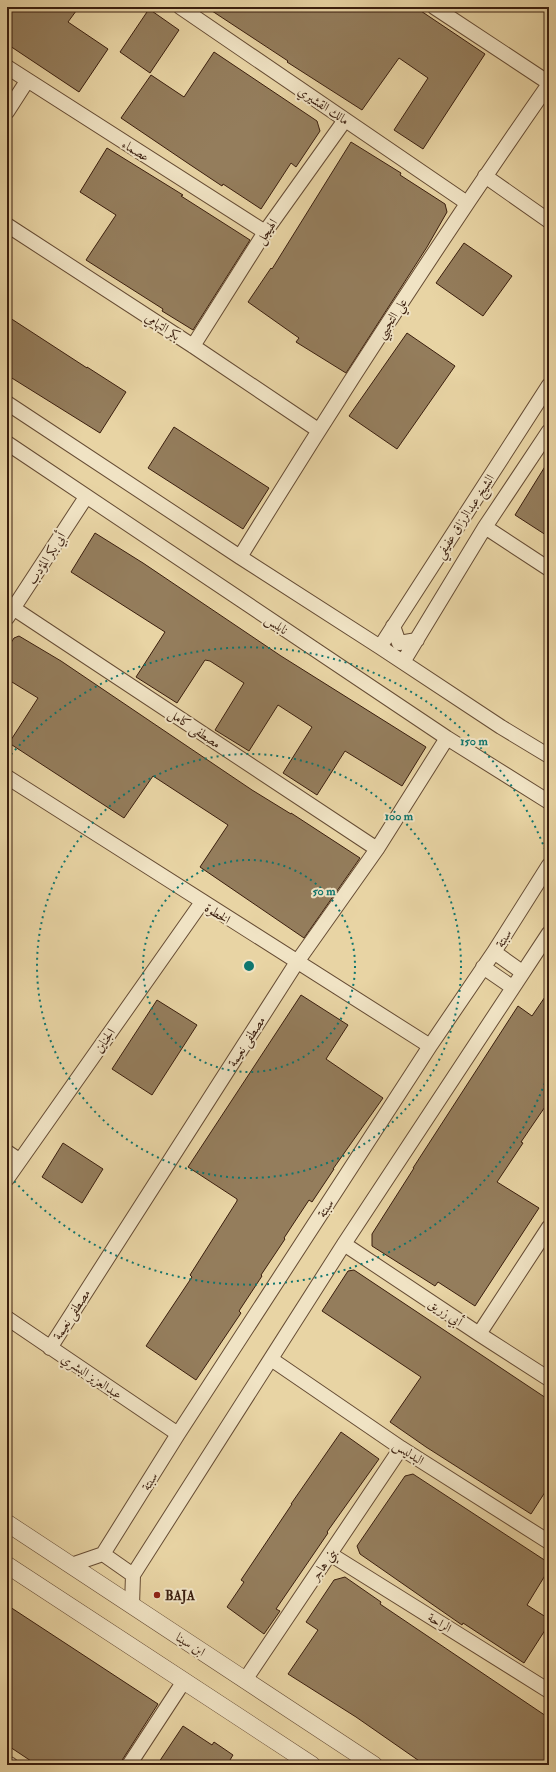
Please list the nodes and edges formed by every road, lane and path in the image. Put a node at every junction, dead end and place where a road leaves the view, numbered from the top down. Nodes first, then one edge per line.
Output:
1 (180, 7) edge
2 (434, 7) edge
3 (7, 67) edge
4 (27, 81) junction
5 (549, 84) edge
6 (7, 112) edge
7 (345, 120) junction
8 (485, 176) junction
9 (468, 203) junction
10 (549, 221) edge
11 (7, 225) edge
12 (265, 232) junction
13 (193, 346) junction
14 (549, 385) edge
15 (7, 403) edge
16 (318, 430) junction
17 (549, 431) edge
18 (7, 443) edge
19 (86, 497) junction
20 (485, 527) junction
21 (240, 557) junction
22 (549, 569) edge
23 (10, 613) edge
24 (393, 626) junction
25 (417, 640) junction
26 (380, 647) junction
27 (403, 662) junction
28 (447, 738) junction
29 (549, 756) edge
30 (7, 777) edge
31 (549, 802) edge
32 (377, 849) junction
33 (549, 865) edge
34 (202, 902) junction
35 (549, 933) edge
36 (494, 952) junction
37 (297, 962) junction
38 (483, 967) junction
39 (522, 972) junction
40 (512, 987) junction
41 (430, 1046) junction
42 (7, 1152) edge
43 (19, 1160) junction
44 (7, 1179) edge
45 (549, 1227) edge
46 (344, 1244) junction
47 (7, 1318) edge
48 (478, 1334) junction
49 (50, 1348) junction
50 (271, 1359) junction
51 (549, 1379) edge
52 (178, 1434) junction
53 (401, 1448) junction
54 (7, 1523) edge
55 (549, 1542) edge
56 (103, 1554) junction
57 (330, 1554) junction
58 (7, 1565) edge
59 (71, 1565) junction
60 (133, 1575) junction
61 (132, 1605) junction
62 (245, 1680) junction
63 (184, 1681) junction
64 (549, 1691) edge
65 (7, 1763) edge
66 (11, 1765) edge
67 (129, 1765) edge
68 (312, 1765) edge
69 (374, 1765) edge

1 - 7 street, مالك القشيري
2 - 5 street
3 - 4 street, عصماء
4 - 6 street
4 - 12 street, عصماء
5 - 8 street, علي التجيبي
7 - 9 street, مالك القشيري
7 - 12 street, الهيجل
8 - 9 street, علي التجيبي
8 - 10 street
9 - 16 street, علي التجيبي
11 - 13 street, بكر التهامي
12 - 13 street, الهيجل
13 - 16 street, بكر التهامي
14 - 24 street, الشيخ عبدالرزاق عفيفي
15 - 21 street
16 - 21 street, علي التجيبي
17 - 20 street, الشيخ عبدالرزاق عفيفي
18 - 19 street, نابلس
19 - 23 street, أبي بكر المؤدب
19 - 28 street, نابلس
20 - 22 street
20 - 25 street, الشيخ عبدالرزاق عفيفي
21 - 26 street
23 - 32 street, مصطفى كامل
24 - 25 street
24 - 26 street, الشيخ عبدالرزاق عفيفي
25 - 27 street, الشيخ عبدالرزاق عفيفي
26 - 27 street
27 - 29 street
28 - 31 street, نابلس
28 - 32 street, مصطفى نعيمة
30 - 34 street, الخطوة
32 - 37 street, مصطفى نعيمة
33 - 36 street, سبتة
34 - 37 street, الخطوة
34 - 43 street, الجناين
35 - 39 street
36 - 38 street, سبتة
36 - 39 street
37 - 41 street, الخطوة
37 - 49 street, مصطفى نعيمة
38 - 40 street
38 - 41 street, سبتة
39 - 40 street
40 - 46 street
41 - 52 street, سبتة
42 - 43 street
43 - 44 street, الجناين
45 - 48 street
46 - 48 street, أبي زريق
46 - 50 street
47 - 49 street, عبدالعزيز البشري
48 - 51 street, أبي زريق
49 - 52 street, عبدالعزيز البشري
50 - 53 street, البدليس
50 - 60 street
52 - 56 street, سبتة
53 - 55 street, البدليس
53 - 57 street, بني هاجر
54 - 59 street, ابن سينا
56 - 59 street
56 - 60 street
57 - 62 street, بني هاجر
57 - 64 street, الراحة
58 - 63 street
59 - 61 street, ابن سينا
60 - 61 street
61 - 62 street, ابن سينا
62 - 69 street, ابن سينا
63 - 67 street
63 - 68 street
65 - 66 street

